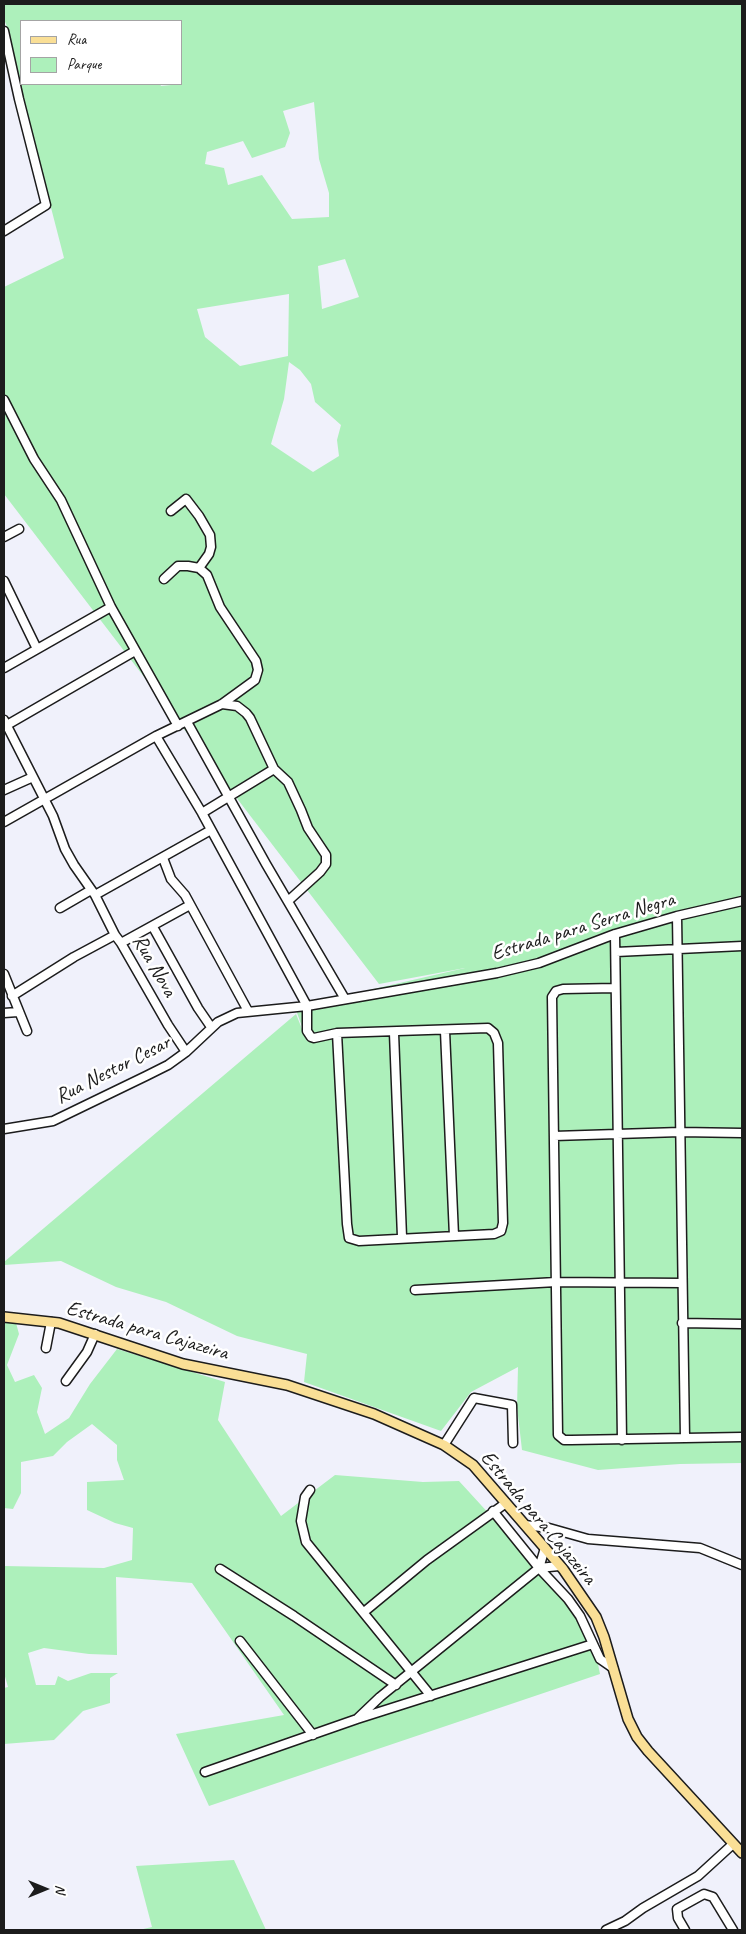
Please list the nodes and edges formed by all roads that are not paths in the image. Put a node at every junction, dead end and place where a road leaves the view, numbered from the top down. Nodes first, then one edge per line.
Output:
1 (4, 34) edge
2 (4, 231) edge
3 (4, 400) edge
4 (171, 510) dead end
5 (19, 529) dead end
6 (4, 537) edge
7 (199, 568) junction
8 (164, 579) dead end
9 (4, 581) edge
10 (111, 607) junction
11 (37, 649) junction
12 (135, 651) junction
13 (4, 668) edge
14 (222, 704) junction
15 (6, 722) edge
16 (187, 722) junction
17 (178, 726) junction
18 (156, 736) junction
19 (274, 769) junction
20 (33, 777) junction
21 (4, 790) edge
22 (229, 798) junction
23 (44, 801) junction
24 (202, 813) junction
25 (4, 822) edge
26 (210, 830) junction
27 (163, 858) junction
28 (93, 892) junction
29 (288, 901) junction
30 (742, 901) edge
31 (190, 905) junction
32 (60, 908) dead end
33 (677, 916) junction
34 (153, 927) junction
35 (616, 934) junction
36 (115, 935) junction
37 (121, 943) junction
38 (742, 946) edge
39 (678, 949) junction
40 (616, 952) junction
41 (4, 974) edge
42 (615, 988) junction
43 (12, 996) junction
44 (345, 999) junction
45 (307, 1006) junction
46 (248, 1011) junction
47 (18, 1012) junction
48 (4, 1013) edge
49 (211, 1027) junction
50 (26, 1031) dead end
51 (446, 1031) junction
52 (394, 1032) junction
53 (337, 1033) junction
54 (186, 1052) junction
55 (4, 1130) edge
56 (680, 1132) junction
57 (742, 1133) edge
58 (617, 1134) junction
59 (554, 1136) junction
60 (454, 1236) junction
61 (402, 1237) junction
62 (556, 1282) junction
63 (619, 1282) junction
64 (682, 1282) junction
65 (415, 1290) dead end
66 (4, 1317) edge
67 (52, 1322) junction
68 (682, 1323) junction
69 (742, 1324) edge
70 (95, 1334) junction
71 (46, 1348) dead end
72 (66, 1381) dead end
73 (742, 1437) edge
74 (685, 1438) junction
75 (622, 1440) junction
76 (513, 1443) dead end
77 (444, 1445) junction
78 (310, 1490) dead end
79 (506, 1502) junction
80 (493, 1511) junction
81 (525, 1525) junction
82 (545, 1548) junction
83 (742, 1565) edge
84 (559, 1566) junction
85 (538, 1568) junction
86 (220, 1569) dead end
87 (364, 1612) junction
88 (240, 1641) dead end
89 (593, 1644) junction
90 (613, 1668) junction
91 (412, 1672) junction
92 (396, 1685) junction
93 (431, 1696) junction
94 (357, 1719) junction
95 (313, 1735) junction
96 (205, 1772) dead end
97 (733, 1844) junction
98 (742, 1854) edge
99 (606, 1930) edge
100 (685, 1930) edge
101 (733, 1930) edge

1 - 2 street
3 - 10 street
4 - 7 street
5 - 6 street
7 - 8 street
7 - 14 street
9 - 11 street
10 - 11 street
10 - 12 street
11 - 13 street
12 - 15 street
12 - 17 street
14 - 16 street
14 - 19 street
15 - 20 street, Rua Nova
16 - 17 street
16 - 22 street
17 - 18 street
18 - 23 street
18 - 24 street
19 - 22 street
19 - 29 street
20 - 21 street
20 - 23 street, Rua Nova
22 - 24 street
22 - 29 street
23 - 25 street
23 - 28 street, Rua Nova
24 - 26 street
26 - 27 street
26 - 45 street
27 - 28 street
27 - 31 street
28 - 32 street
28 - 36 street, Rua Nova
29 - 44 street
30 - 33 street, Estrada para Serra Negra
31 - 34 street
31 - 46 street
33 - 35 street, Estrada para Serra Negra
33 - 39 street
34 - 37 street
34 - 49 street
35 - 40 street
35 - 44 street, Estrada para Serra Negra
36 - 37 street, Rua Nova
36 - 43 street
37 - 54 street, Rua Nova
38 - 39 street
39 - 40 street
39 - 56 street
40 - 42 street
41 - 43 street
42 - 58 street
42 - 59 street
43 - 47 street
44 - 45 street, Rua Nestor Cesar
45 - 46 street, Rua Nestor Cesar
45 - 53 street
46 - 49 street, Rua Nestor Cesar
47 - 48 street
47 - 50 street
49 - 54 street, Rua Nestor Cesar
51 - 52 street
51 - 60 street
51 - 60 street
52 - 53 street
52 - 61 street
53 - 61 street
54 - 55 street, Rua Nestor Cesar
56 - 57 street
56 - 58 street
56 - 64 street
58 - 59 street
58 - 63 street
59 - 62 street
60 - 61 street
62 - 63 street
62 - 65 street
62 - 75 street
63 - 64 street
63 - 75 street
64 - 68 street
66 - 67 main road, Estrada para Cajazeira
67 - 70 main road, Estrada para Cajazeira
67 - 71 street
68 - 69 street
68 - 74 street
70 - 72 street
70 - 77 main road, Estrada para Cajazeira
73 - 74 street
74 - 75 street
76 - 77 street
77 - 79 main road, Estrada para Cajazeira
78 - 87 street
79 - 80 street
79 - 81 main road, Estrada para Cajazeira
80 - 85 street
80 - 87 street
81 - 82 main road, Estrada para Cajazeira
81 - 83 street
82 - 84 main road, Estrada para Cajazeira
82 - 85 street
84 - 85 street
84 - 90 main road, Estrada para Cajazeira
85 - 89 street
85 - 91 street
86 - 92 street
87 - 91 street
88 - 95 street
89 - 90 street
89 - 93 street
90 - 97 main road, Estrada para Cajazeira
91 - 92 street
91 - 93 street
92 - 94 street
93 - 94 street
94 - 95 street
95 - 96 street
97 - 98 main road, Estrada para Cajazeira
97 - 99 street
100 - 101 street

